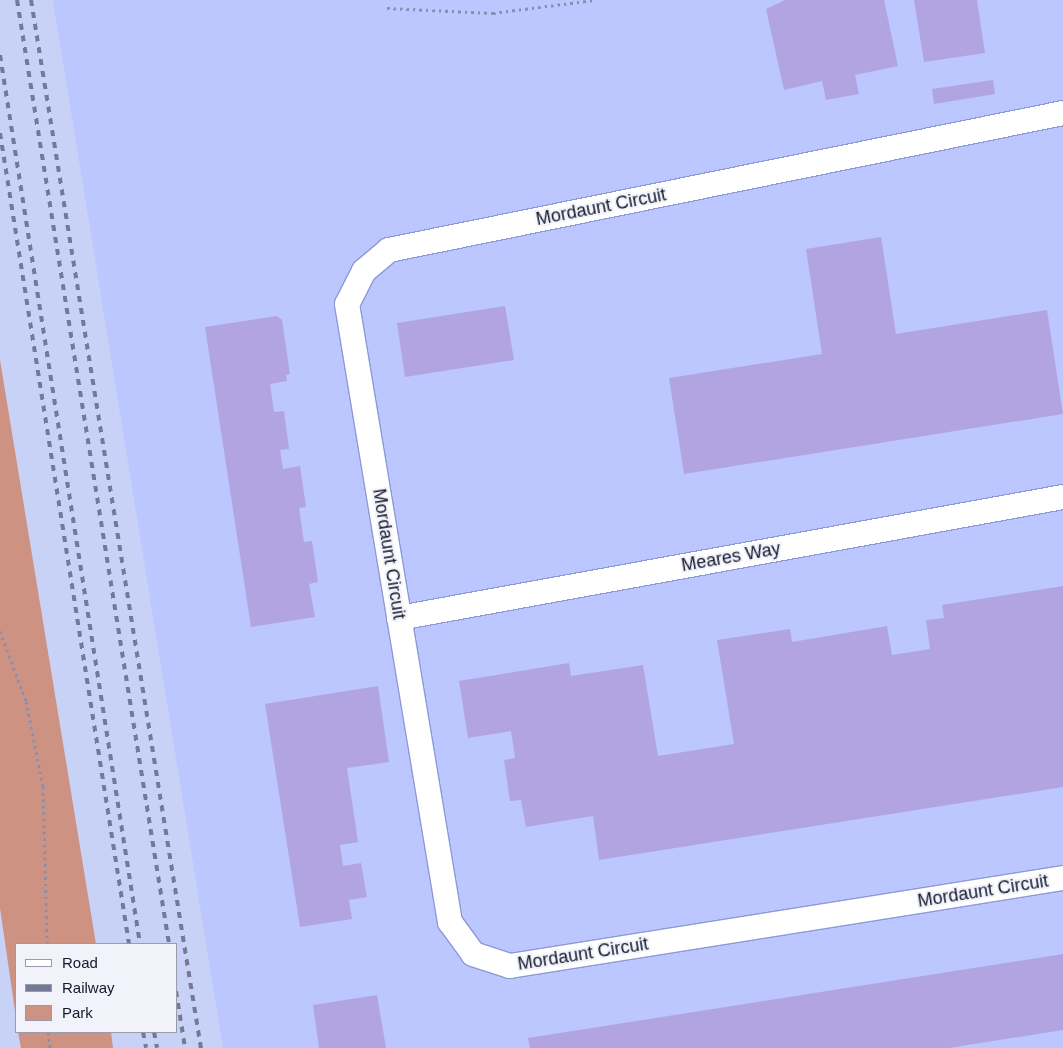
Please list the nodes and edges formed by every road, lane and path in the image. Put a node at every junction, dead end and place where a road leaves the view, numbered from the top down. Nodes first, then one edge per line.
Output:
1 (594, 0) edge
2 (387, 8) dead end
3 (1063, 113) edge
4 (1063, 497) edge
5 (399, 618) junction
6 (0, 631) edge
7 (1063, 878) edge
8 (47, 943) edge
9 (48, 1033) edge
10 (50, 1048) edge

1 - 2 path
3 - 5 street, Mordaunt Circuit
4 - 5 street, Meares Way
5 - 7 street, Mordaunt Circuit
6 - 8 path
9 - 10 path

